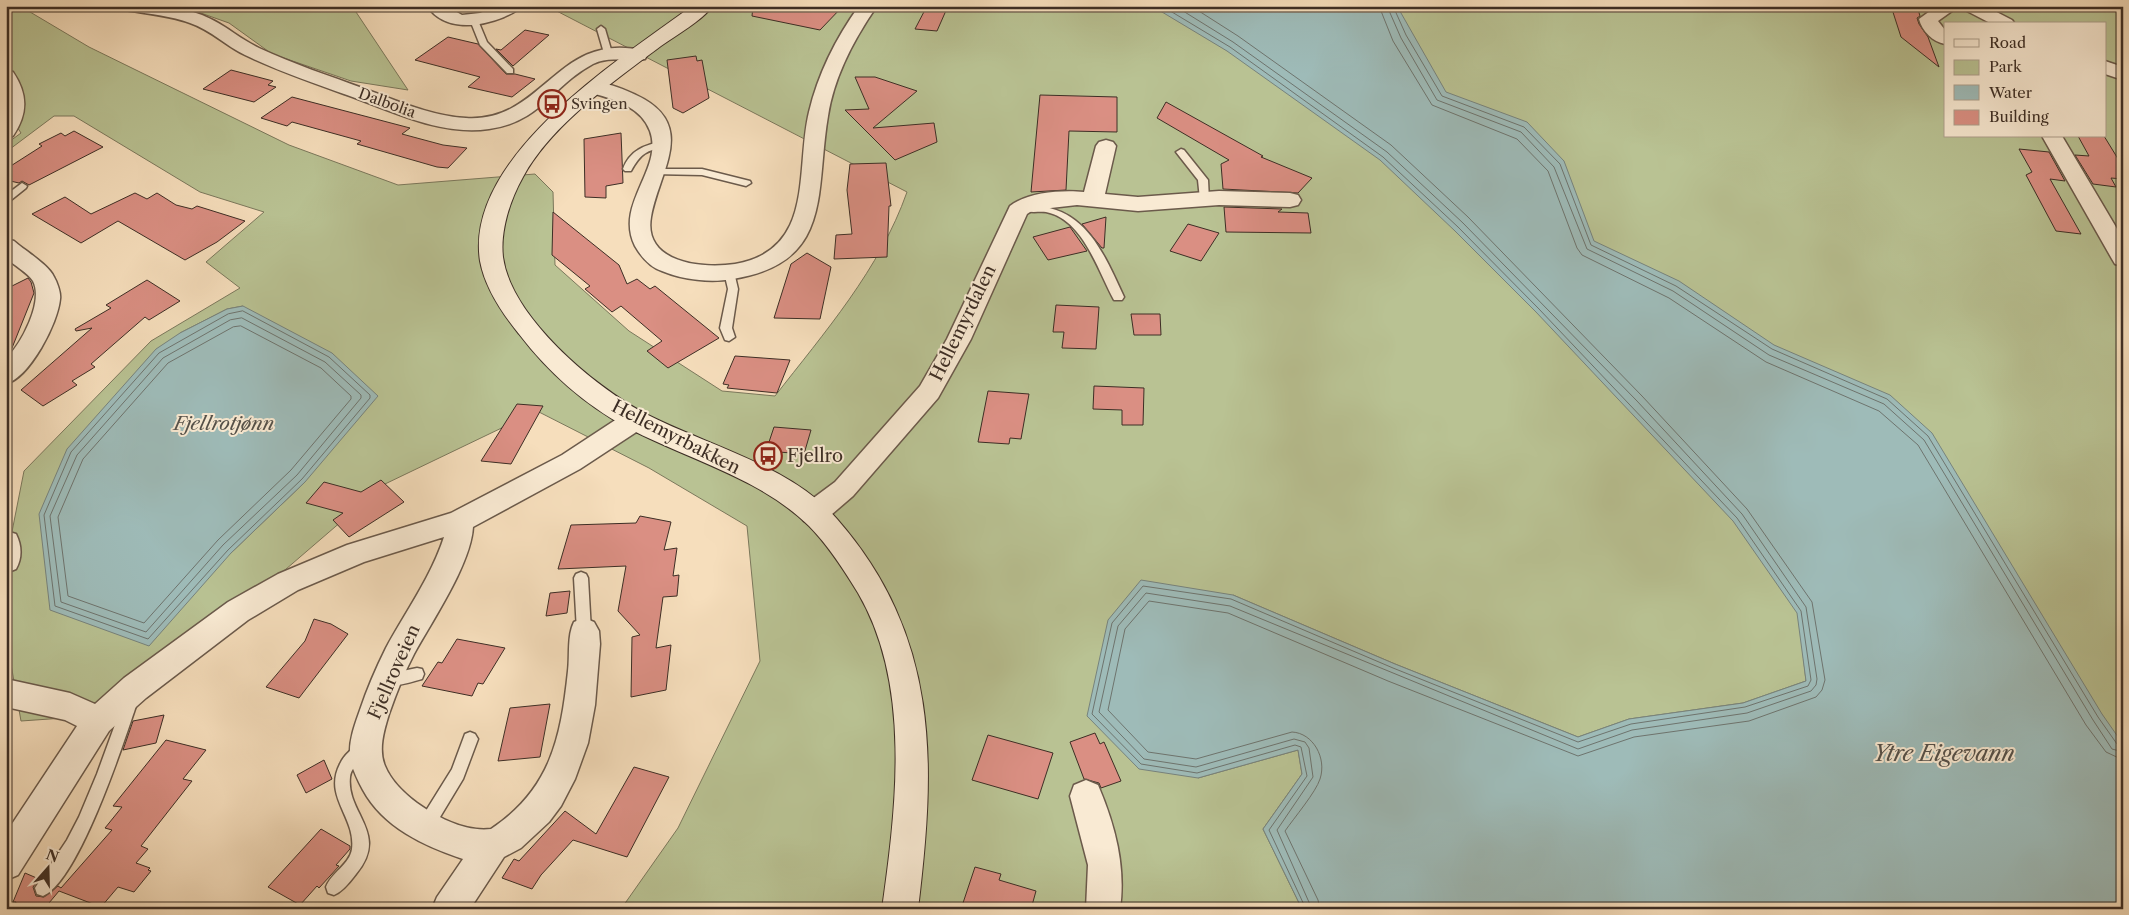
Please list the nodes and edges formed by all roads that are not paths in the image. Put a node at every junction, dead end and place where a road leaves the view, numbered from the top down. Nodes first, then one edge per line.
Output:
1 (131, 6) edge
2 (436, 6) edge
3 (512, 6) edge
4 (704, 6) edge
5 (868, 6) edge
6 (1950, 6) edge
7 (1971, 6) edge
8 (474, 20) junction
9 (2002, 22) edge
10 (602, 29) dead end
11 (1944, 38) edge
12 (608, 53) junction
13 (638, 55) junction
14 (2106, 66) edge
15 (510, 71) dead end
16 (2123, 74) edge
17 (6, 76) edge
18 (596, 88) junction
19 (6, 132) edge
20 (2053, 138) edge
21 (663, 144) junction
22 (1106, 146) dead end
23 (1181, 152) dead end
24 (628, 169) dead end
25 (656, 172) junction
26 (746, 183) dead end
27 (22, 186) dead end
28 (1205, 199) junction
29 (1093, 200) junction
30 (1290, 200) dead end
31 (6, 201) edge
32 (1018, 211) junction
33 (6, 246) edge
34 (2123, 259) edge
35 (729, 272) junction
36 (1118, 297) dead end
37 (729, 337) dead end
38 (7, 372) edge
39 (635, 420) junction
40 (814, 513) junction
41 (460, 521) junction
42 (6, 542) edge
43 (6, 561) edge
44 (581, 578) dead end
45 (584, 631) joint
46 (417, 674) dead end
47 (386, 681) junction
48 (135, 688) junction
49 (6, 693) edge
50 (98, 721) junction
51 (470, 739) dead end
52 (367, 747) junction
53 (1086, 796) dead end
54 (425, 827) junction
55 (494, 845) junction
56 (6, 863) edge
57 (334, 886) dead end
58 (43, 888) dead end
59 (449, 909) edge
60 (900, 909) edge
61 (1103, 909) edge

1 - 12 street, Dalbolia
2 - 8 street
3 - 8 street
4 - 13 street, Hellemyrbakken
5 - 35 street
6 - 11 street
7 - 9 street
8 - 15 lane
10 - 12 lane
12 - 13 street, Dalbolia
13 - 18 street, Hellemyrbakken
14 - 16 street
17 - 19 street
18 - 21 street
18 - 39 street, Hellemyrbakken
20 - 34 street
21 - 24 lane
21 - 25 street
22 - 29 street
23 - 28 lane
25 - 26 lane
25 - 35 street
27 - 31 lane
28 - 29 street
28 - 30 street
29 - 32 street
32 - 36 lane
32 - 40 street, Hellemyrdalen
33 - 38 street
35 - 37 lane
39 - 40 street, Hellemyrbakken
39 - 41 street
40 - 60 street, Hellemyrbakken
41 - 47 street, Fjellroveien
41 - 48 street
42 - 43 street
44 - 45 lane
45 - 55 street
46 - 47 lane
47 - 52 street, Fjellroveien
48 - 50 street
48 - 58 lane
49 - 50 street
50 - 56 street
51 - 54 lane
52 - 54 street, Fjellroveien
52 - 57 lane
53 - 61 street
54 - 55 street, Fjellroveien
55 - 59 street

